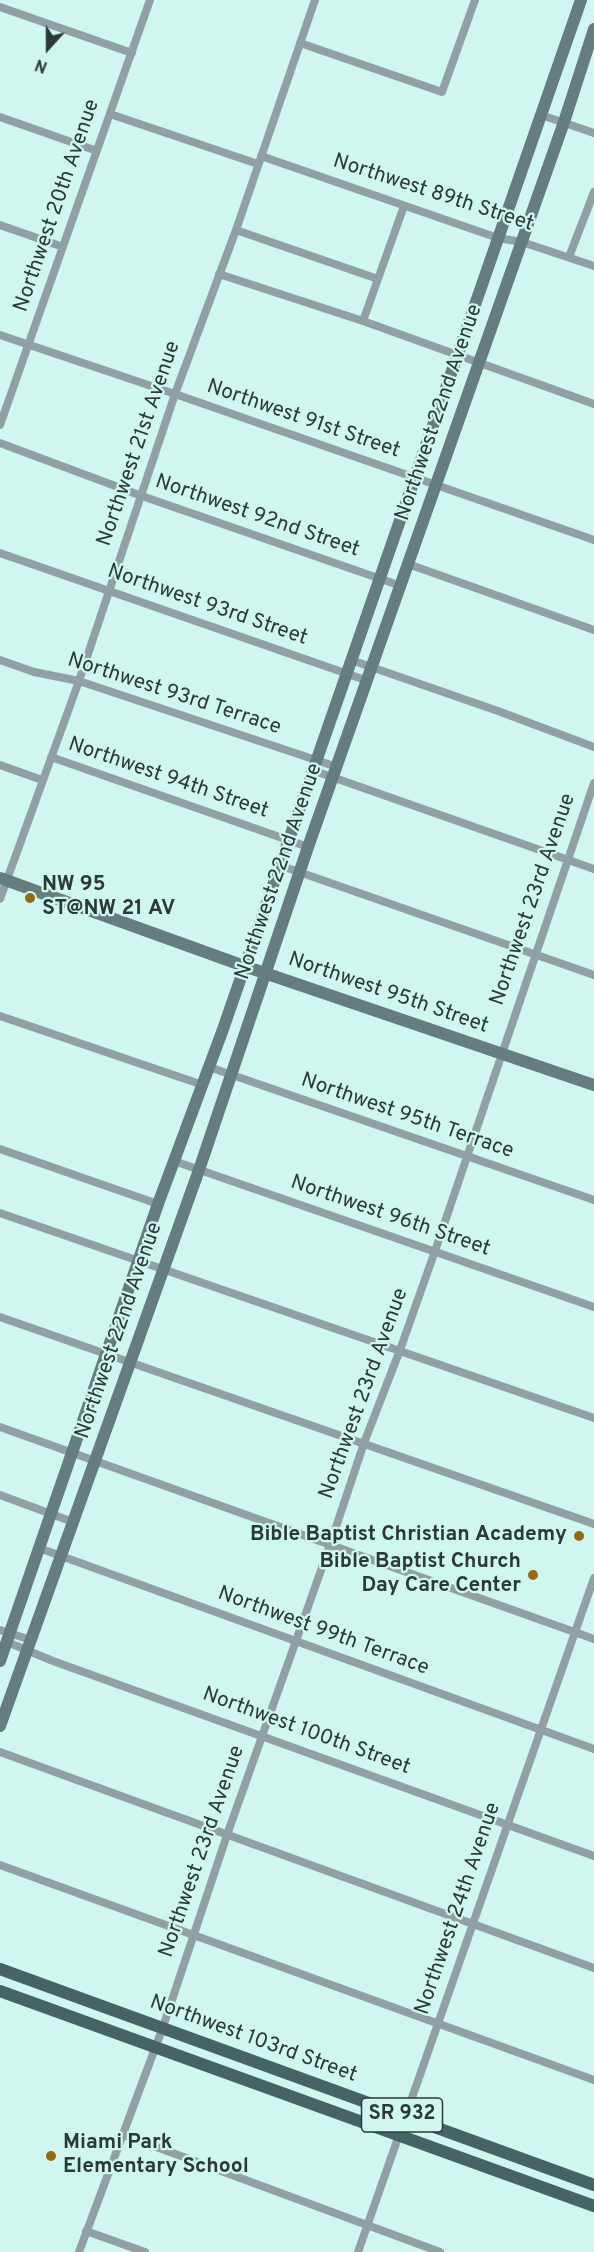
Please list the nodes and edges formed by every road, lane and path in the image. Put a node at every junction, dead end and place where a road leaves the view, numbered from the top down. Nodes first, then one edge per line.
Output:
1 (150, 0) edge
2 (315, 0) edge
3 (475, 0) edge
4 (581, 0) edge
5 (0, 8) edge
6 (594, 29) edge
7 (300, 43) junction
8 (132, 53) junction
9 (110, 114) junction
10 (541, 115) junction
11 (0, 117) edge
12 (564, 122) junction
13 (594, 133) edge
14 (97, 151) junction
15 (260, 160) junction
16 (594, 192) edge
17 (404, 206) junction
18 (0, 225) edge
19 (236, 230) junction
20 (498, 238) junction
21 (522, 242) junction
22 (63, 247) junction
23 (569, 257) junction
24 (594, 266) edge
25 (219, 274) junction
26 (378, 279) junction
27 (363, 321) junction
28 (0, 335) edge
29 (28, 345) junction
30 (457, 356) junction
31 (479, 364) junction
32 (175, 394) junction
33 (594, 404) edge
34 (0, 425) edge
35 (0, 443) edge
36 (414, 478) junction
37 (437, 486) junction
38 (142, 496) junction
39 (594, 540) edge
40 (0, 553) edge
41 (408, 564) junction
42 (379, 578) junction
43 (401, 586) junction
44 (109, 591) junction
45 (594, 630) edge
46 (0, 660) edge
47 (351, 660) junction
48 (373, 668) junction
49 (346, 674) junction
50 (79, 681) junction
51 (368, 681) junction
52 (594, 747) edge
53 (51, 757) junction
54 (0, 765) edge
55 (314, 765) junction
56 (335, 772) junction
57 (42, 780) junction
58 (594, 783) edge
59 (288, 840) junction
60 (308, 848) junction
61 (568, 860) junction
62 (279, 865) junction
63 (594, 869) edge
64 (300, 872) junction
65 (3, 879) edge
66 (0, 899) edge
67 (535, 955) junction
68 (244, 966) junction
69 (266, 973) junction
70 (594, 975) edge
71 (0, 1016) edge
72 (501, 1053) junction
73 (209, 1067) junction
74 (232, 1074) junction
75 (203, 1084) junction
76 (594, 1085) edge
77 (0, 1149) edge
78 (466, 1158) junction
79 (174, 1161) junction
80 (199, 1170) junction
81 (594, 1200) edge
82 (158, 1204) junction
83 (0, 1213) edge
84 (435, 1251) junction
85 (140, 1260) junction
86 (162, 1268) junction
87 (594, 1307) edge
88 (0, 1317) edge
89 (400, 1350) junction
90 (106, 1355) junction
91 (130, 1363) junction
92 (594, 1418) edge
93 (0, 1428) edge
94 (364, 1443) junction
95 (72, 1453) junction
96 (95, 1461) junction
97 (0, 1495) edge
98 (51, 1514) junction
99 (73, 1522) junction
100 (594, 1524) edge
101 (330, 1545) junction
102 (39, 1548) junction
103 (62, 1556) junction
104 (594, 1578) edge
105 (575, 1632) junction
106 (5, 1635) edge
107 (594, 1639) edge
108 (296, 1641) junction
109 (29, 1645) junction
110 (0, 1661) edge
111 (3, 1709) edge
112 (0, 1726) edge
113 (541, 1730) junction
114 (262, 1736) junction
115 (594, 1749) edge
116 (0, 1752) edge
117 (508, 1824) junction
118 (227, 1835) junction
119 (594, 1856) edge
120 (0, 1865) edge
121 (472, 1924) junction
122 (193, 1935) junction
123 (594, 1968) edge
124 (0, 1969) edge
125 (0, 1991) edge
126 (438, 2023) junction
127 (163, 2027) junction
128 (155, 2047) junction
129 (594, 2080) edge
130 (406, 2116) junction
131 (124, 2135) junction
132 (399, 2135) junction
133 (594, 2185) edge
134 (594, 2206) edge
135 (367, 2225) junction
136 (86, 2231) junction
137 (79, 2252) edge
138 (145, 2252) edge
139 (358, 2252) edge
140 (440, 2252) edge

1 - 8 street, Northwest 20th Avenue
2 - 7 street, Northwest 21st Avenue
3 - 7 street
4 - 10 main road, Northwest 22nd Avenue
5 - 8 street
6 - 12 main road, Northwest 22nd Avenue
7 - 15 street, Northwest 21st Avenue
8 - 9 street, Northwest 20th Avenue
9 - 14 street, Northwest 20th Avenue
9 - 15 street, Northwest 89th Street
10 - 12 street
10 - 20 main road, Northwest 22nd Avenue
11 - 14 street
12 - 13 street
12 - 21 main road, Northwest 22nd Avenue
14 - 22 street, Northwest 20th Avenue
15 - 17 street, Northwest 89th Street
15 - 19 street, Northwest 21st Avenue
16 - 23 street
17 - 20 street, Northwest 89th Street
17 - 26 street
18 - 22 street
19 - 25 street, Northwest 21st Avenue
19 - 26 street
20 - 21 street, Northwest 89th Street
20 - 30 main road, Northwest 22nd Avenue
21 - 23 street, Northwest 89th Street
21 - 31 main road, Northwest 22nd Avenue
22 - 29 street, Northwest 20th Avenue
23 - 24 street, Northwest 89th Street
25 - 27 street
25 - 32 street, Northwest 21st Avenue
26 - 27 street
27 - 30 street
28 - 29 street, Northwest 91st Street
29 - 32 street, Northwest 91st Street
29 - 34 street, Northwest 20th Avenue
30 - 31 street
30 - 36 main road, Northwest 22nd Avenue
31 - 33 street
31 - 37 main road, Northwest 22nd Avenue
32 - 36 street, Northwest 91st Street
32 - 38 street, Northwest 21st Avenue
35 - 38 street, Northwest 92nd Street
36 - 37 street, Northwest 91st Street
36 - 42 main road, Northwest 22nd Avenue
37 - 39 street, Northwest 91st Street
37 - 41 main road, Northwest 22nd Avenue
38 - 42 street, Northwest 92nd Street
38 - 44 street, Northwest 21st Avenue
40 - 44 street, Northwest 93rd Street
41 - 43 main road, Northwest 22nd Avenue
41 - 45 street
42 - 43 street, Northwest 92nd Street
42 - 47 main road, Northwest 22nd Avenue
43 - 48 main road, Northwest 22nd Avenue
44 - 49 street, Northwest 93rd Street
44 - 50 street, Northwest 21st Avenue
46 - 50 street, Northwest 93rd Terrace
47 - 48 street
47 - 49 main road, Northwest 22nd Avenue
48 - 51 main road, Northwest 22nd Avenue
48 - 52 street
49 - 51 street, Northwest 93rd Street
49 - 55 main road, Northwest 22nd Avenue
50 - 53 street, Northwest 21st Avenue
50 - 55 street, Northwest 93rd Terrace
51 - 56 main road, Northwest 22nd Avenue
53 - 57 street, Northwest 21st Avenue
53 - 59 street, Northwest 94th Street
54 - 57 street
55 - 56 street, Northwest 93rd Terrace
55 - 59 main road, Northwest 22nd Avenue
56 - 60 main road, Northwest 22nd Avenue
56 - 61 street, Northwest 93rd Terrace
57 - 65 street, Northwest 21st Avenue
58 - 61 street, Northwest 23rd Avenue
59 - 60 street, Northwest 94th Street
59 - 62 main road, Northwest 22nd Avenue
60 - 64 main road, Northwest 22nd Avenue
61 - 63 street, Northwest 93rd Terrace
61 - 67 street, Northwest 23rd Avenue
62 - 64 street
62 - 68 main road, Northwest 22nd Avenue
64 - 67 street
64 - 69 main road, Northwest 22nd Avenue
65 - 66 street, Northwest 21st Avenue
65 - 68 main road, Northwest 95th Street
67 - 70 street
67 - 72 street, Northwest 23rd Avenue
68 - 69 main road, Northwest 95th Street
68 - 73 main road, Northwest 22nd Avenue
69 - 72 main road, Northwest 95th Street
69 - 74 main road, Northwest 22nd Avenue
71 - 75 street
72 - 76 main road, Northwest 95th Street
72 - 78 street, Northwest 23rd Avenue
73 - 74 street, Northwest 95th Terrace
73 - 75 main road, Northwest 22nd Avenue
74 - 78 street, Northwest 95th Terrace
74 - 80 main road, Northwest 22nd Avenue
75 - 79 main road, Northwest 22nd Avenue
77 - 82 street
78 - 81 street, Northwest 95th Terrace
78 - 84 street, Northwest 23rd Avenue
79 - 80 street, Northwest 96th Street
79 - 82 main road, Northwest 22nd Avenue
80 - 84 street, Northwest 96th Street
80 - 86 main road, Northwest 22nd Avenue
82 - 85 main road, Northwest 22nd Avenue
83 - 85 street
84 - 87 street, Northwest 96th Street
84 - 89 street, Northwest 23rd Avenue
85 - 86 street
85 - 90 main road, Northwest 22nd Avenue
86 - 89 street
86 - 91 main road, Northwest 22nd Avenue
88 - 90 street
89 - 92 street
89 - 94 street, Northwest 23rd Avenue
90 - 91 street
90 - 95 main road, Northwest 22nd Avenue
91 - 94 street
91 - 96 main road, Northwest 22nd Avenue
93 - 95 street
94 - 100 street
94 - 101 street, Northwest 23rd Avenue
95 - 96 street
95 - 98 main road, Northwest 22nd Avenue
96 - 99 main road, Northwest 22nd Avenue
96 - 101 street
97 - 98 street
98 - 99 street
98 - 102 main road, Northwest 22nd Avenue
99 - 103 main road, Northwest 22nd Avenue
101 - 105 street
101 - 108 street, Northwest 23rd Avenue
102 - 103 street, Northwest 99th Terrace
102 - 106 main road, Northwest 22nd Avenue
103 - 108 street, Northwest 99th Terrace
103 - 109 main road, Northwest 22nd Avenue
104 - 105 street, Northwest 24th Avenue
105 - 107 street
105 - 113 street, Northwest 24th Avenue
106 - 109 street, Northwest 100th Street
106 - 110 main road, Northwest 22nd Avenue
108 - 113 street, Northwest 99th Terrace
108 - 114 street, Northwest 23rd Avenue
109 - 111 main road, Northwest 22nd Avenue
109 - 114 street, Northwest 100th Street
111 - 112 main road, Northwest 22nd Avenue
113 - 115 street, Northwest 99th Terrace
113 - 117 street, Northwest 24th Avenue
114 - 117 street, Northwest 100th Street
114 - 118 street, Northwest 23rd Avenue
116 - 118 street
117 - 119 street, Northwest 100th Street
117 - 121 street, Northwest 24th Avenue
118 - 121 street
118 - 122 street, Northwest 23rd Avenue
120 - 122 street
121 - 123 street
121 - 126 street, Northwest 24th Avenue
122 - 126 street
122 - 127 street, Northwest 23rd Avenue
124 - 127 main road, Northwest 103rd Street / SR 932
125 - 128 main road, Northwest 103rd Street / SR 932
126 - 129 street
126 - 130 street, Northwest 24th Avenue
127 - 128 street, Northwest 23rd Avenue
127 - 130 main road, Northwest 103rd Street / SR 932
128 - 131 street, Northwest 23rd Avenue
128 - 132 main road, Northwest 103rd Street / SR 932
130 - 132 street, Northwest 24th Avenue
130 - 133 main road, Northwest 103rd Street / SR 932
131 - 135 street
131 - 136 street, Northwest 23rd Avenue
132 - 134 main road, Northwest 103rd Street / SR 932
132 - 135 street, Northwest 24th Avenue
135 - 139 street, Northwest 24th Avenue
135 - 140 street
136 - 137 street, Northwest 23rd Avenue
136 - 138 street

